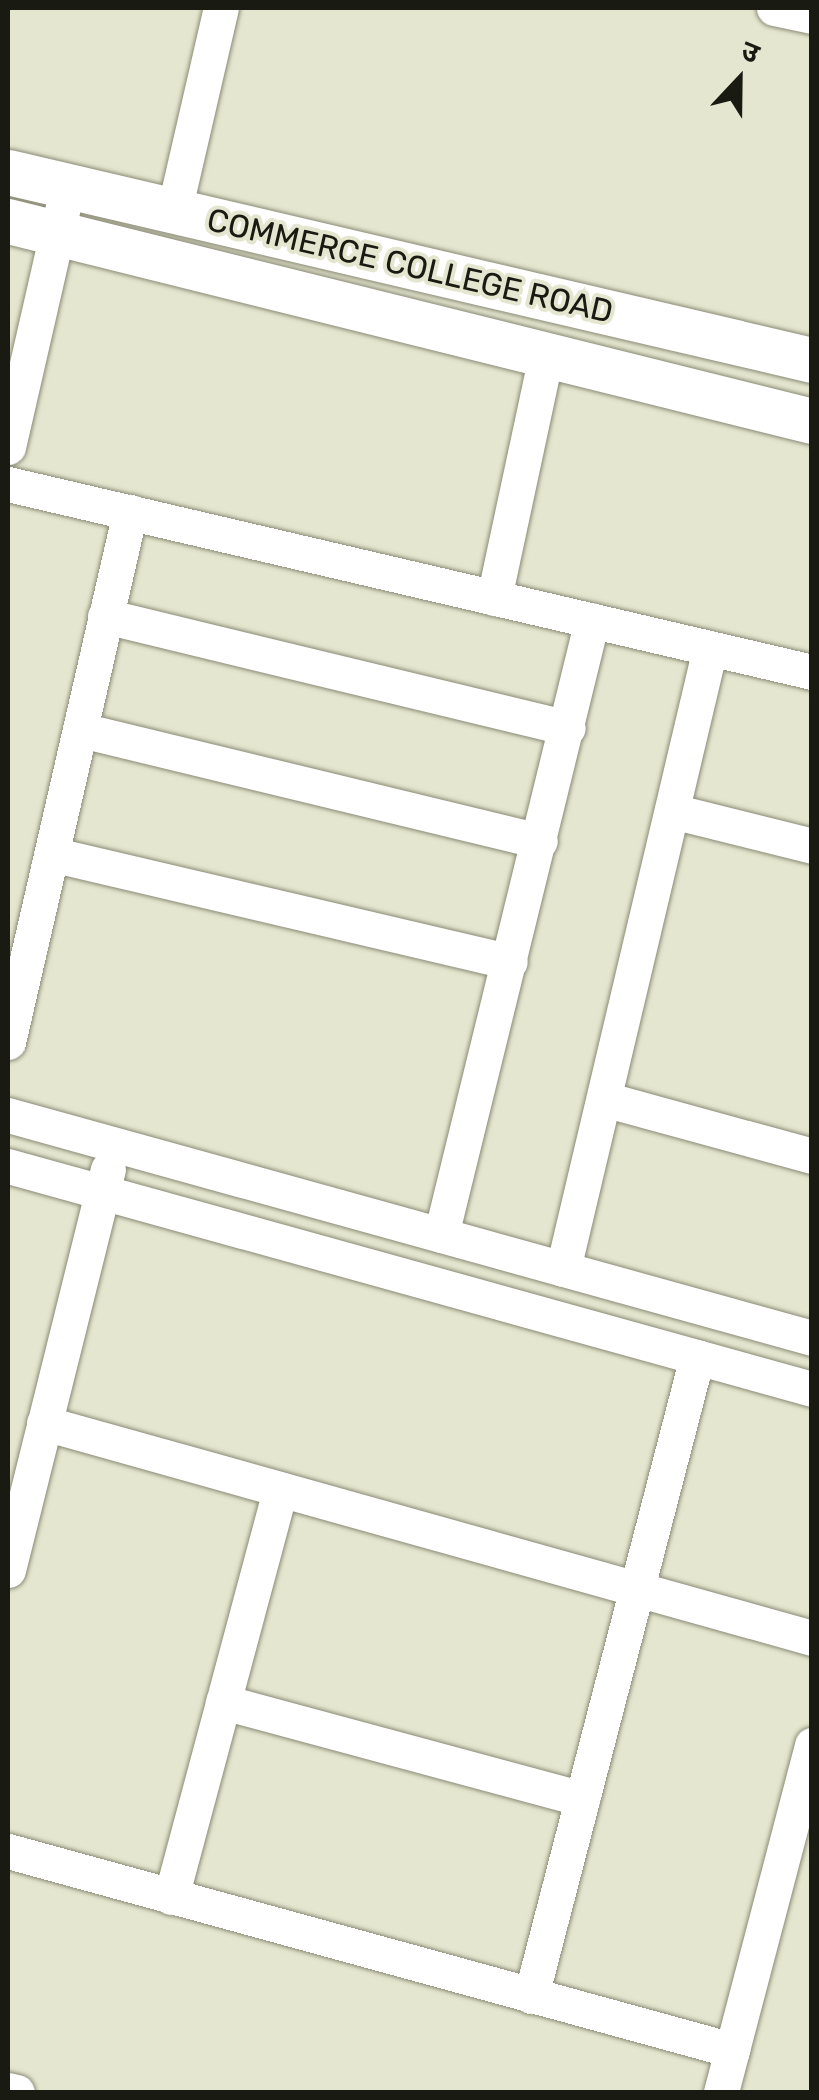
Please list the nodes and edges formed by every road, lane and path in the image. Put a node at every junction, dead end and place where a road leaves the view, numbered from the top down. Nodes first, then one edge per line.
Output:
1 (220, 8) edge
2 (774, 8) edge
3 (812, 16) edge
4 (8, 172) edge
5 (68, 186) junction
6 (174, 210) junction
7 (8, 222) edge
8 (57, 234) junction
9 (546, 355) junction
10 (812, 360) edge
11 (812, 421) edge
12 (8, 446) edge
13 (8, 484) edge
14 (130, 512) junction
15 (494, 598) junction
16 (106, 616) junction
17 (592, 620) junction
18 (710, 648) junction
19 (812, 672) edge
20 (568, 728) junction
21 (81, 730) junction
22 (672, 811) junction
23 (540, 841) junction
24 (812, 846) edge
25 (56, 855) junction
26 (510, 962) junction
27 (8, 1042) edge
28 (604, 1099) junction
29 (8, 1114) edge
30 (114, 1144) junction
31 (812, 1156) edge
32 (8, 1166) edge
33 (102, 1192) junction
34 (441, 1235) junction
35 (563, 1269) junction
36 (812, 1338) edge
37 (696, 1358) junction
38 (812, 1390) edge
39 (44, 1423) junction
40 (280, 1489) junction
41 (8, 1570) edge
42 (637, 1589) junction
43 (812, 1638) edge
44 (223, 1702) junction
45 (812, 1745) edge
46 (582, 1799) junction
47 (8, 1851) edge
48 (171, 1897) junction
49 (531, 1996) junction
50 (732, 2050) junction
51 (8, 2090) edge
52 (17, 2092) edge
53 (721, 2092) edge

1 - 6 street
2 - 3 street
4 - 5 street, COMMERCE COLLEGE ROAD
5 - 6 street, COMMERCE COLLEGE ROAD
5 - 8 street
6 - 10 street, COMMERCE COLLEGE ROAD
7 - 8 street
8 - 9 street
8 - 12 street
9 - 11 street
9 - 15 street
13 - 14 street
14 - 15 street
14 - 16 street
15 - 17 street
16 - 20 street
16 - 21 street
17 - 18 street
17 - 20 street
18 - 19 street
18 - 22 street
20 - 23 street
21 - 23 street
21 - 25 street
22 - 24 street
22 - 28 street
23 - 26 street
25 - 26 street
25 - 27 street
26 - 34 street
28 - 31 street
28 - 35 street
29 - 30 street
30 - 33 street
30 - 34 street
32 - 33 street
33 - 37 street
33 - 39 street
34 - 35 street
35 - 36 street
37 - 38 street
37 - 42 street
39 - 40 street
39 - 41 street
40 - 42 street
40 - 44 street
42 - 43 street
42 - 46 street
44 - 46 street
44 - 48 street
45 - 50 street
46 - 49 street
47 - 48 street
48 - 49 street
49 - 50 street
50 - 53 street
51 - 52 street

